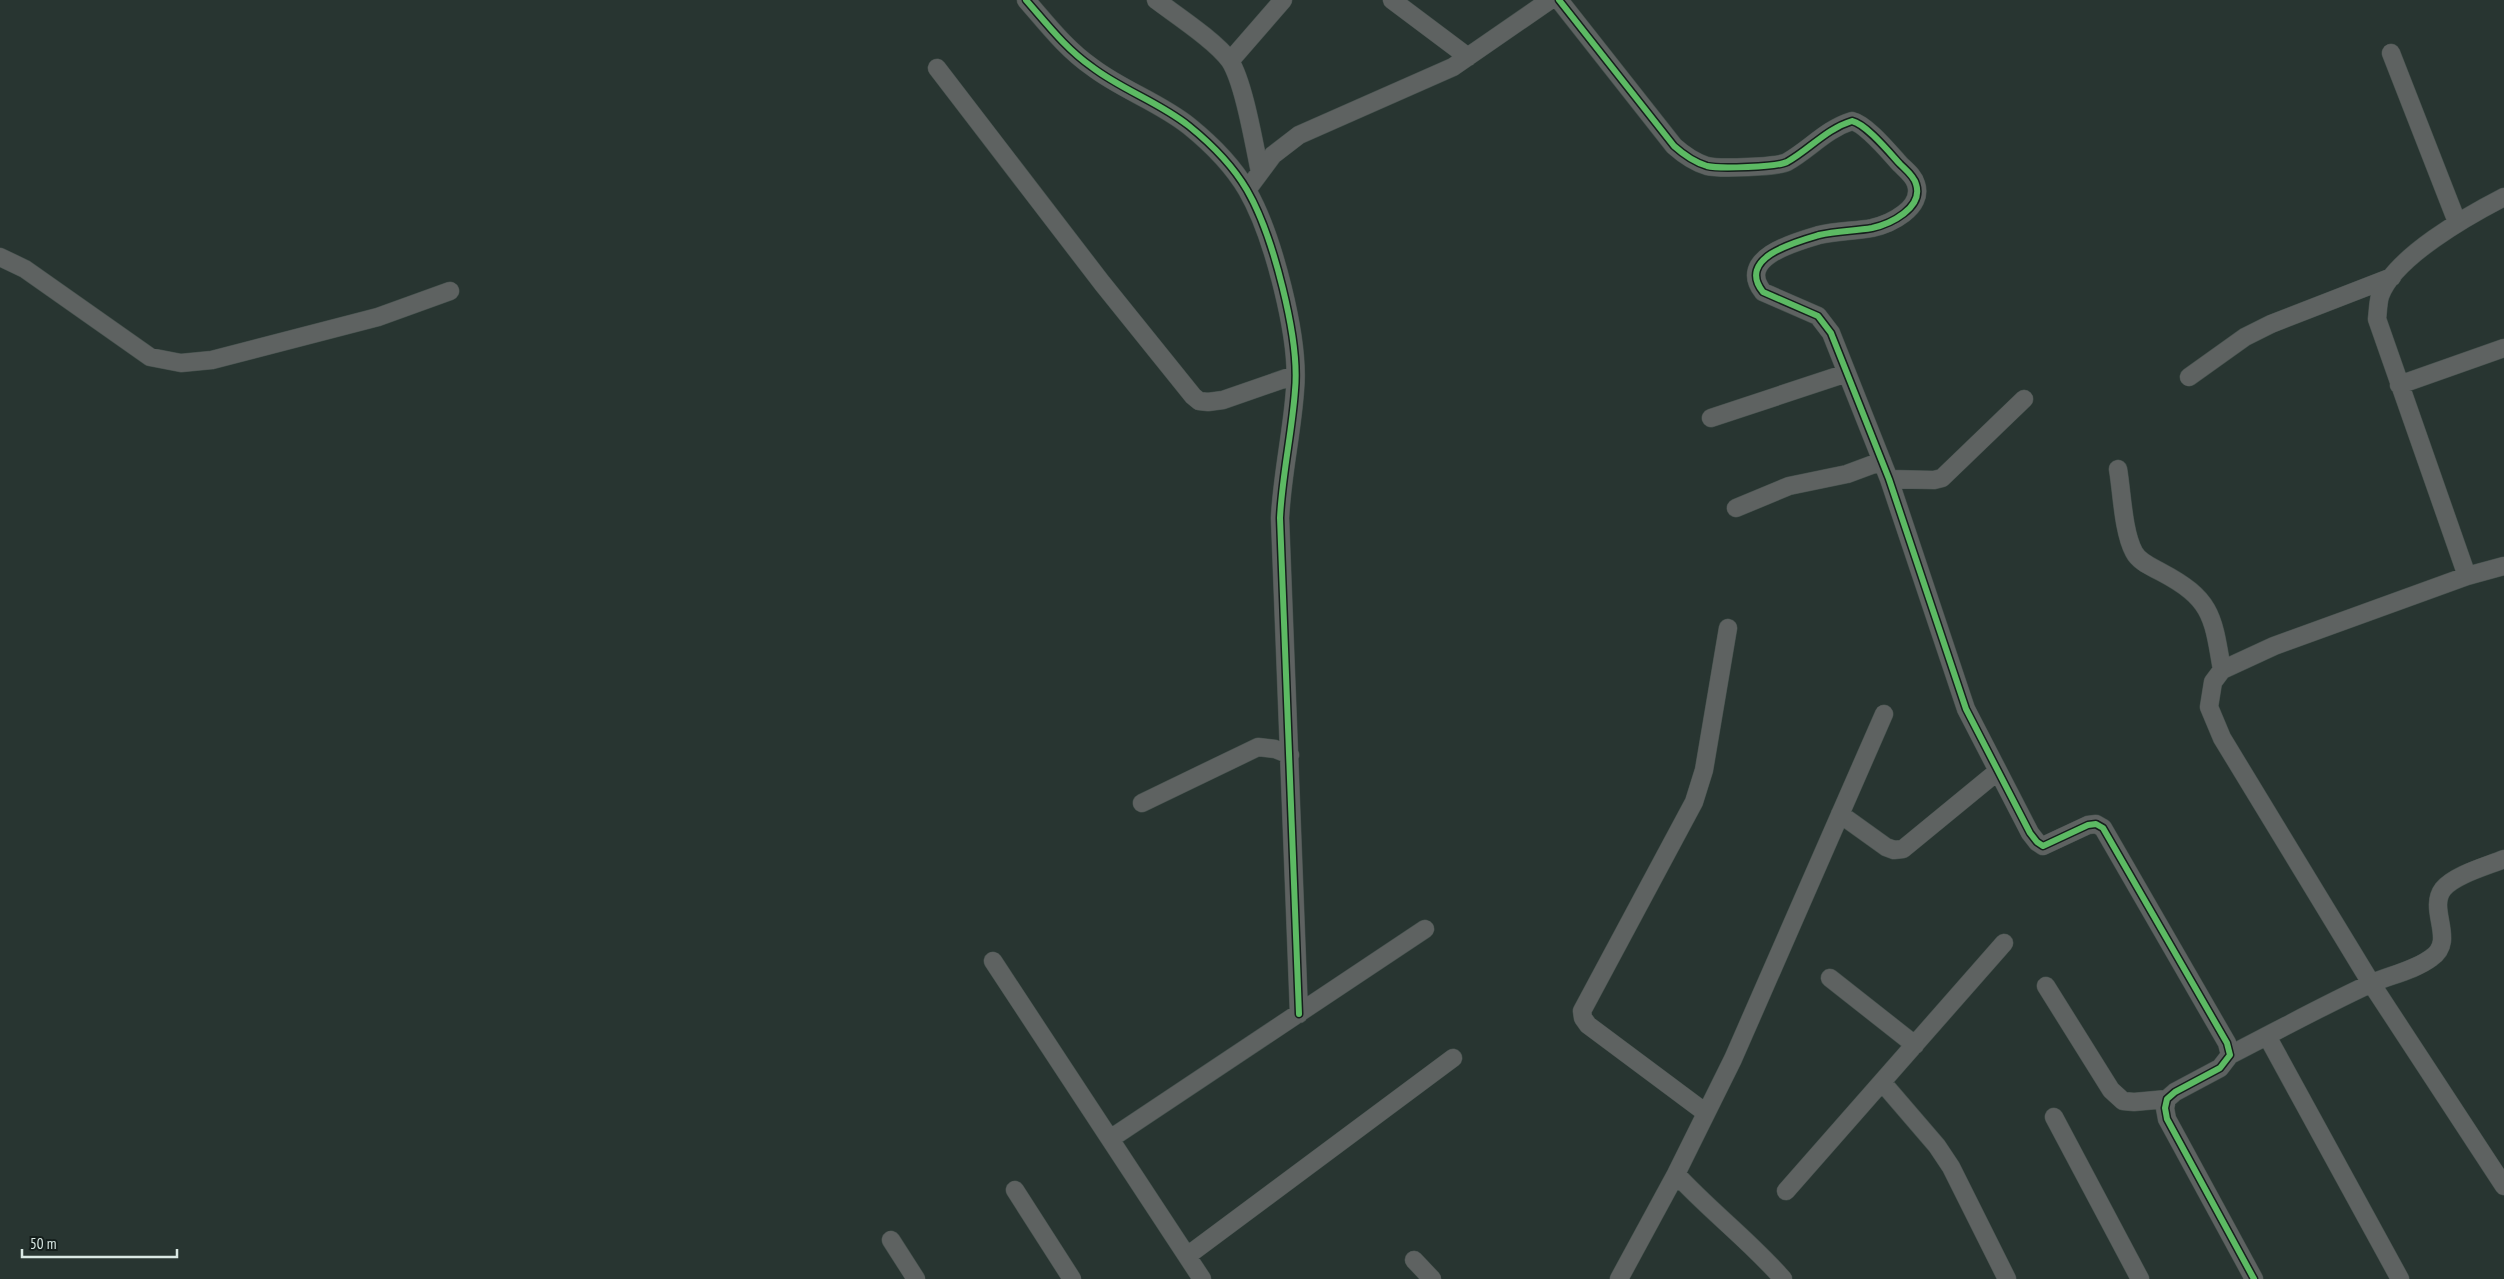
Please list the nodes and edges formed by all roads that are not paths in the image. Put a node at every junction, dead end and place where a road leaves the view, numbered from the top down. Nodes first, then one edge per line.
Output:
1 (1026, 0) edge
2 (1156, 0) edge
3 (1283, 0) edge
4 (1392, 0) edge
5 (1550, 0) edge
6 (1559, 0) edge
7 (2391, 53) dead end
8 (1468, 57) junction
9 (1230, 61) junction
10 (937, 68) dead end
11 (1260, 172) junction
12 (1246, 190) junction
13 (2504, 197) edge
14 (2457, 222) junction
15 (0, 257) edge
16 (2392, 277) junction
17 (450, 291) dead end
18 (2504, 348) edge
19 (1847, 373) junction
20 (1295, 375) junction
21 (2189, 377) dead end
22 (2399, 385) junction
23 (2024, 399) dead end
24 (1711, 418) dead end
25 (1882, 461) junction
26 (2118, 469) dead end
27 (1889, 479) junction
28 (1736, 508) dead end
29 (2504, 566) edge
30 (2466, 576) junction
31 (1728, 628) dead end
32 (2222, 670) junction
33 (1884, 714) dead end
34 (1290, 755) junction
35 (1998, 771) junction
36 (1142, 803) dead end
37 (1840, 814) junction
38 (2504, 859) edge
39 (1425, 929) dead end
40 (2004, 944) dead end
41 (993, 961) dead end
42 (1830, 978) dead end
43 (2371, 984) junction
44 (2046, 986) dead end
45 (1298, 1014) junction
46 (2267, 1036) junction
47 (1915, 1045) junction
48 (2230, 1055) junction
49 (1453, 1058) dead end
50 (1882, 1082) junction
51 (2167, 1100) junction
52 (1706, 1113) junction
53 (2054, 1117) dead end
54 (1110, 1139) junction
55 (1676, 1174) junction
56 (2504, 1186) edge
57 (1015, 1190) dead end
58 (1786, 1191) dead end
59 (891, 1240) dead end
60 (1187, 1256) junction
61 (1414, 1260) dead end
62 (916, 1279) edge
63 (1072, 1279) edge
64 (1202, 1279) edge
65 (1432, 1279) edge
66 (1619, 1279) edge
67 (1783, 1279) edge
68 (2007, 1279) edge
69 (2140, 1279) edge
70 (2254, 1279) edge
71 (2400, 1279) edge

1 - 12 street
2 - 9 street
3 - 9 street
4 - 8 street
5 - 8 street
6 - 19 street
7 - 14 street
8 - 11 street
9 - 11 street
10 - 20 street
11 - 12 street
12 - 20 street
13 - 14 street
14 - 16 street
15 - 17 street
16 - 21 street
16 - 22 street
18 - 22 street
19 - 24 street
19 - 25 street
20 - 34 street
22 - 30 street
23 - 27 street
25 - 27 street
25 - 28 street
26 - 32 street
27 - 35 street
29 - 30 street
30 - 32 street
31 - 52 street
32 - 43 street
33 - 37 street
34 - 36 street
34 - 45 street
35 - 37 street
35 - 48 street
37 - 52 street
38 - 43 street
39 - 45 street
40 - 47 street
41 - 54 street
42 - 47 street
43 - 46 street
43 - 56 street
44 - 51 street
45 - 54 street
46 - 48 street
46 - 71 street
47 - 50 street
48 - 51 street
49 - 60 street
50 - 58 street
50 - 68 street
51 - 70 street
52 - 55 street
53 - 69 street
54 - 60 street
55 - 66 street
55 - 67 street
57 - 63 street
59 - 62 street
60 - 64 street
61 - 65 street

